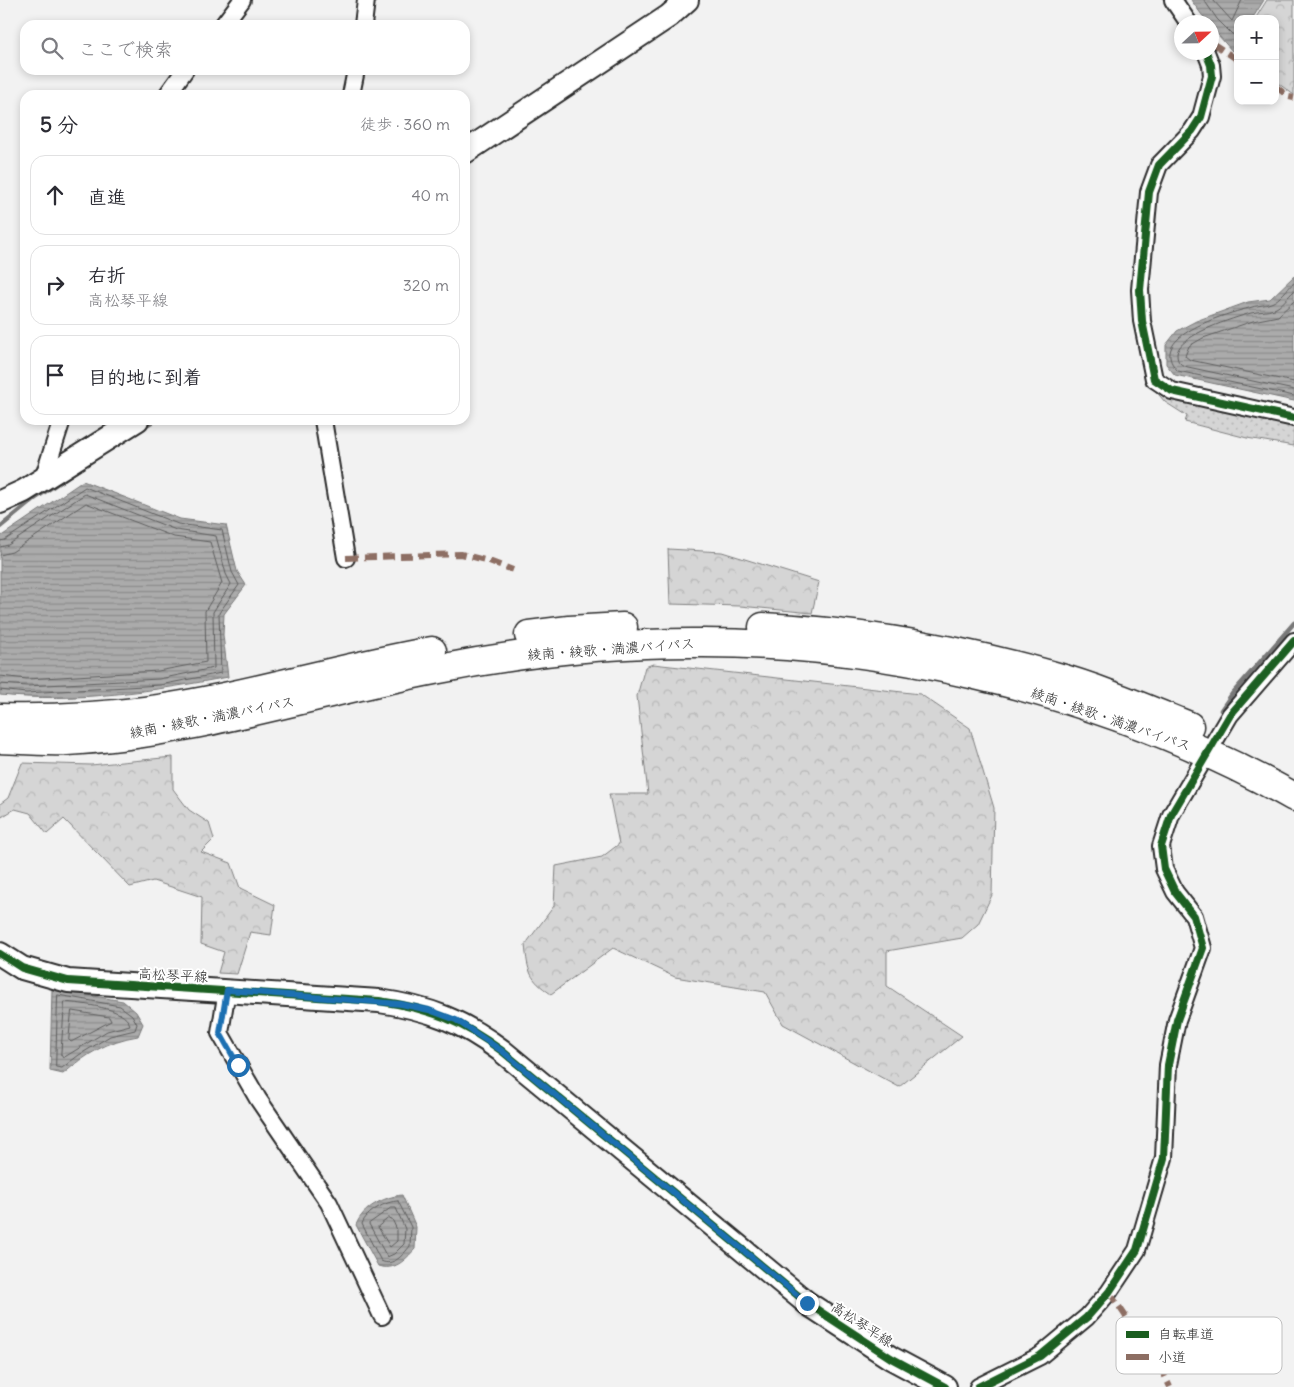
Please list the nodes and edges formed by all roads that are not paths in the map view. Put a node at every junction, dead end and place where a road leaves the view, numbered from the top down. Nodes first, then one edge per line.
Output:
1 (242, 0) edge
2 (366, 0) edge
3 (686, 0) edge
4 (1173, 0) edge
5 (1183, 15) edge
6 (227, 20) edge
7 (364, 20) edge
8 (1209, 60) edge
9 (181, 75) edge
10 (355, 75) edge
11 (171, 90) edge
12 (352, 90) edge
13 (470, 149) edge
14 (1294, 418) edge
15 (60, 425) edge
16 (129, 425) edge
17 (324, 425) edge
18 (43, 479) junction
19 (0, 502) edge
20 (346, 558) dead end
21 (1294, 641) edge
22 (0, 718) edge
23 (0, 739) edge
24 (1212, 745) junction
25 (1294, 776) edge
26 (1294, 797) edge
27 (0, 954) edge
28 (227, 990) junction
29 (382, 1316) dead end
30 (945, 1387) edge
31 (978, 1387) edge

1 - 6 street
2 - 7 street
3 - 13 main road
4 - 5 street
8 - 14 street
9 - 11 street
10 - 12 street
15 - 18 street
16 - 18 main road
17 - 20 street
18 - 19 main road
21 - 24 street
22 - 24 highway, 綾南・綾歌・満濃バイパス
23 - 24 highway, 綾南・綾歌・満濃バイパス
24 - 25 highway, 綾南・綾歌・満濃バイパス
24 - 26 highway, 綾南・綾歌・満濃バイパス
24 - 31 street
27 - 28 main road, 高松琴平線
28 - 29 street
28 - 30 main road, 高松琴平線

